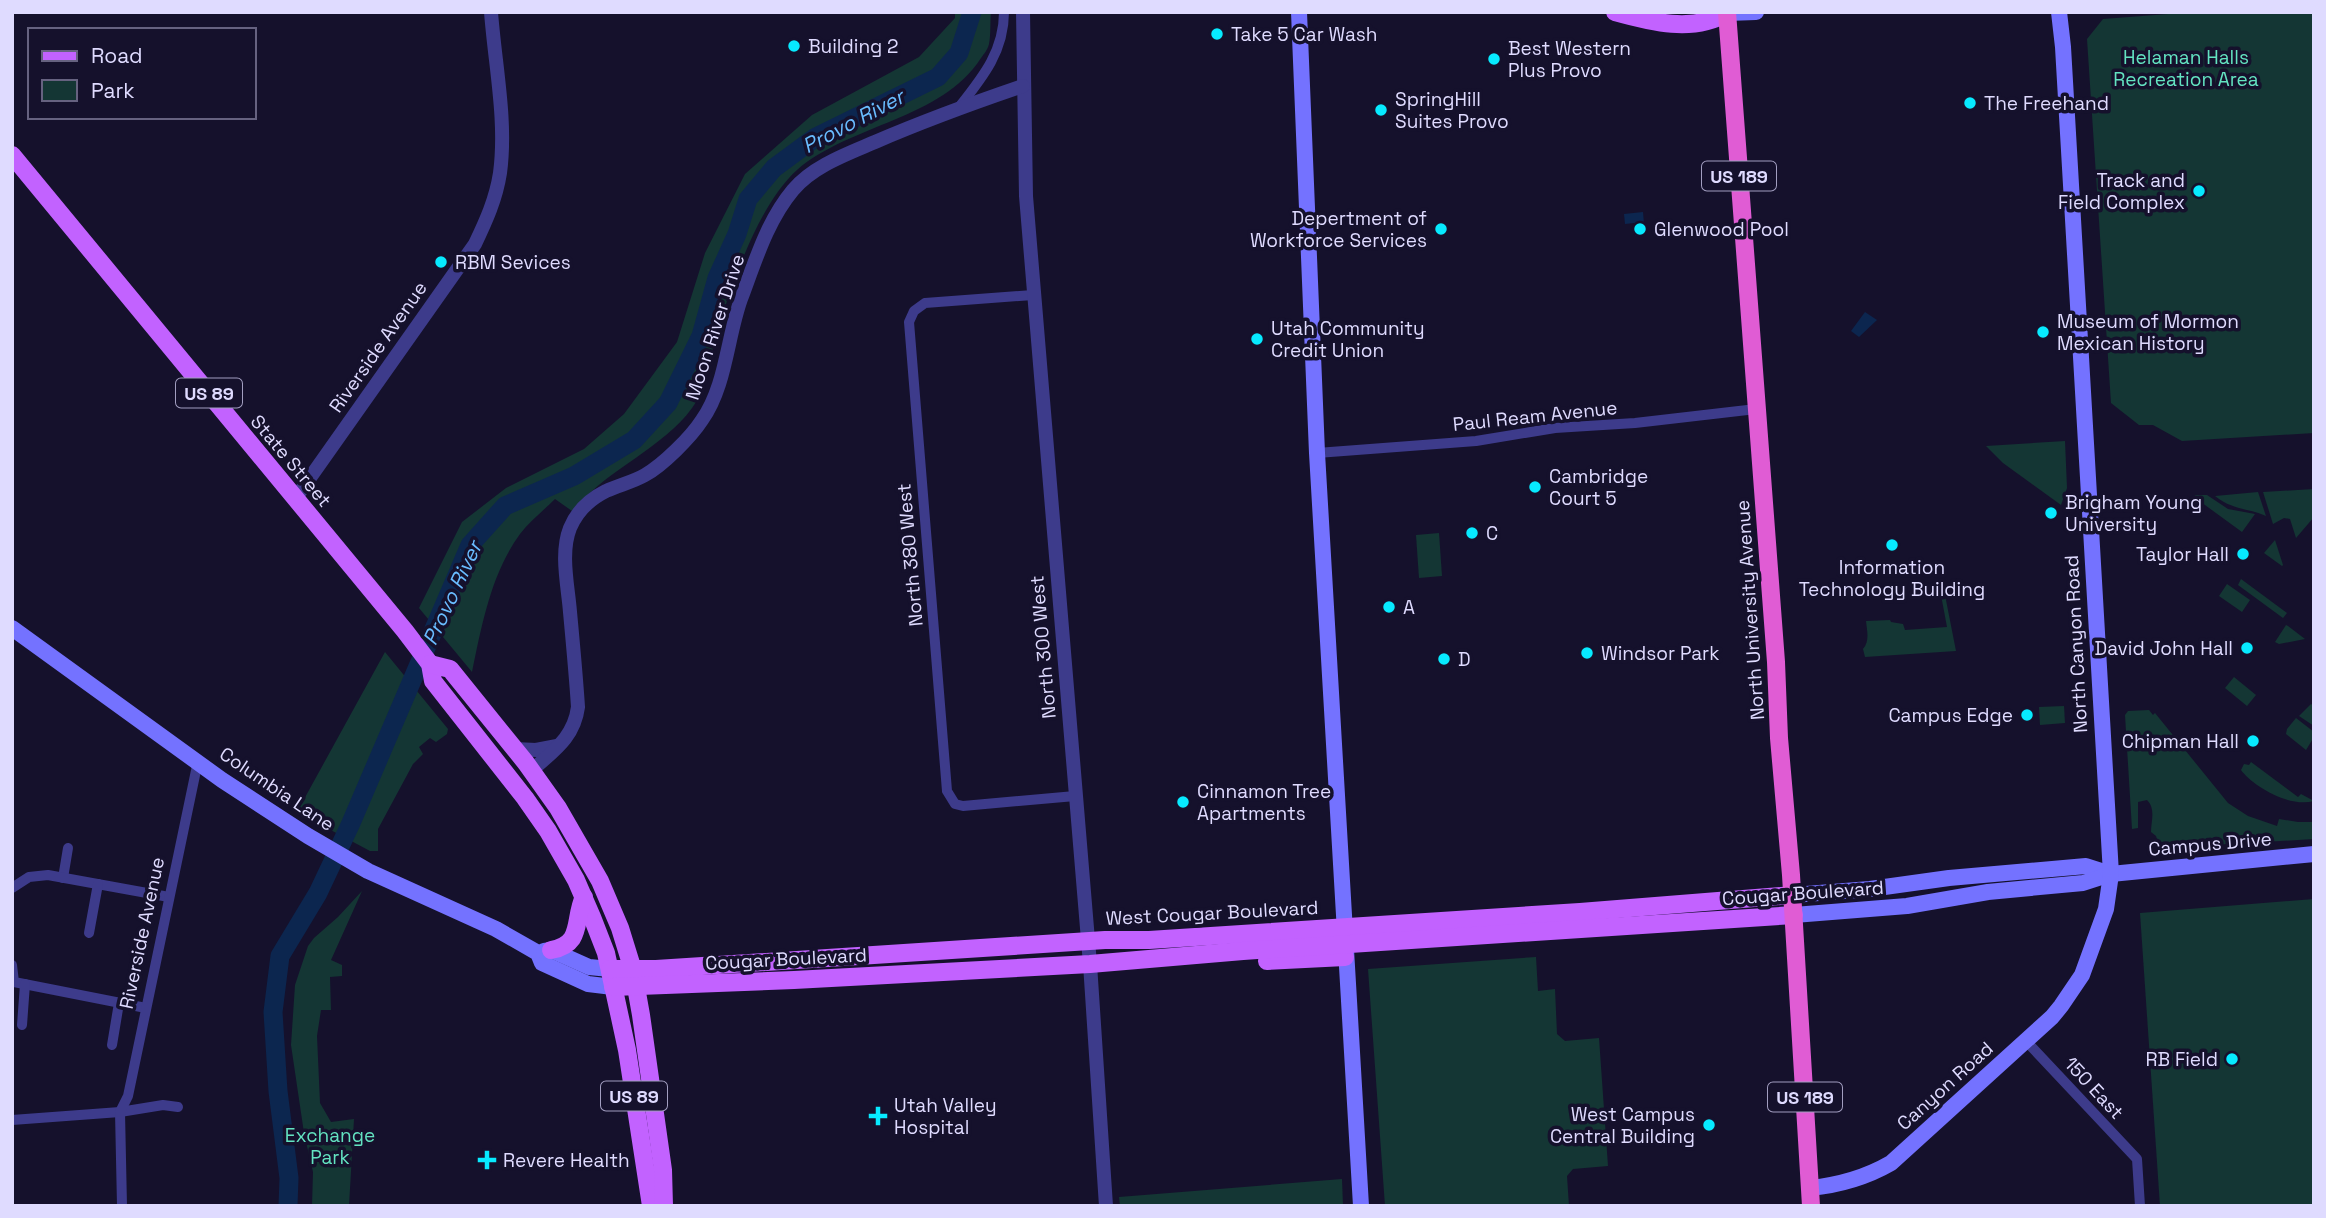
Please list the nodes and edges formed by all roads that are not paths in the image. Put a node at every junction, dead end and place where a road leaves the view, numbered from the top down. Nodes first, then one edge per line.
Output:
1 (491, 12) edge
2 (1004, 12) edge
3 (1023, 12) edge
4 (1299, 12) edge
5 (1615, 12) edge
6 (1727, 12) edge
7 (1756, 12) edge
8 (2059, 12) edge
9 (1023, 86) junction
10 (960, 106) junction
11 (12, 155) edge
12 (1033, 295) junction
13 (1756, 409) junction
14 (1317, 453) junction
15 (295, 499) junction
16 (12, 628) edge
17 (430, 664) junction
18 (558, 746) junction
19 (514, 749) junction
20 (198, 761) junction
21 (498, 764) junction
22 (531, 771) junction
23 (1075, 796) junction
24 (68, 848) dead end
25 (2314, 854) edge
26 (2111, 874) junction
27 (63, 878) junction
28 (98, 884) junction
29 (12, 888) edge
30 (1793, 895) junction
31 (169, 897) junction
32 (584, 897) junction
33 (1580, 912) joint
34 (1794, 915) junction
35 (1630, 925) joint
36 (89, 933) dead end
37 (1088, 941) junction
38 (1344, 943) junction
39 (544, 951) junction
40 (847, 956) joint
41 (1090, 964) junction
42 (12, 965) edge
43 (961, 970) joint
44 (2082, 975) joint
45 (611, 978) junction
46 (634, 978) junction
47 (25, 984) junction
48 (119, 1003) junction
49 (146, 1008) junction
50 (22, 1025) dead end
51 (2026, 1041) junction
52 (112, 1045) dead end
53 (178, 1107) dead end
54 (120, 1112) junction
55 (12, 1120) edge
56 (1810, 1197) edge
57 (122, 1206) edge
58 (651, 1206) edge
59 (664, 1206) edge
60 (1106, 1206) edge
61 (1360, 1206) edge
62 (2140, 1206) edge

1 - 15 street, Riverside Avenue
2 - 10 street
3 - 9 street, North 300 West
4 - 14 main road
5 - 6 main road
6 - 7 main road
6 - 13 highway, North University Avenue / US 189
8 - 26 main road, North Canyon Road
9 - 10 street
9 - 12 street, North 300 West
10 - 18 street, Moon River Drive
11 - 15 main road, State Street / US 89
12 - 23 street, North 300 West
12 - 23 street, North 380 West
13 - 14 street, Paul Ream Avenue
13 - 30 highway, North University Avenue / US 189
14 - 38 main road
15 - 17 main road, State Street / US 89
16 - 20 main road, Columbia Lane
17 - 19 main road, State Street / US 89
17 - 21 main road, State Street / US 89
18 - 19 street
18 - 22 street, Moon River Drive
19 - 22 main road, State Street / US 89
20 - 31 street, Riverside Avenue
20 - 39 main road, Columbia Lane
21 - 22 main road
21 - 32 main road, State Street / US 89
22 - 46 main road, State Street / US 89
23 - 37 street, North 300 West
24 - 27 street
25 - 26 main road, Campus Drive
26 - 30 main road, Cougar Boulevard
26 - 34 main road, Cougar Boulevard
26 - 44 main road, North Canyon Road
27 - 28 street
27 - 29 street
28 - 31 street
28 - 36 street
30 - 33 main road, Cougar Boulevard
30 - 34 highway, North University Avenue / US 189
31 - 49 street, Riverside Avenue
32 - 39 main road
32 - 45 main road, State Street / US 89
33 - 38 main road, West Cougar Boulevard
34 - 35 main road, Cougar Boulevard
34 - 56 highway, North University Avenue / US 189
35 - 38 main road, West Cougar Boulevard
37 - 38 main road, West Cougar Boulevard
37 - 40 main road, West Cougar Boulevard
37 - 41 street, North 300 West
38 - 41 main road, West Cougar Boulevard
38 - 61 main road
39 - 45 main road, Columbia Lane
40 - 46 main road, Cougar Boulevard
41 - 43 main road, West Cougar Boulevard
41 - 60 street, North 300 West
42 - 47 street
43 - 46 main road, Cougar Boulevard
44 - 51 main road, Canyon Road
45 - 46 main road, Cougar Boulevard
45 - 58 main road, US 89
46 - 59 main road, US 89
47 - 48 street
47 - 50 street
48 - 49 street
48 - 52 street
49 - 54 street, Riverside Avenue
51 - 56 main road, Canyon Road
51 - 62 street, 150 East
53 - 54 street
54 - 55 street
54 - 57 street

